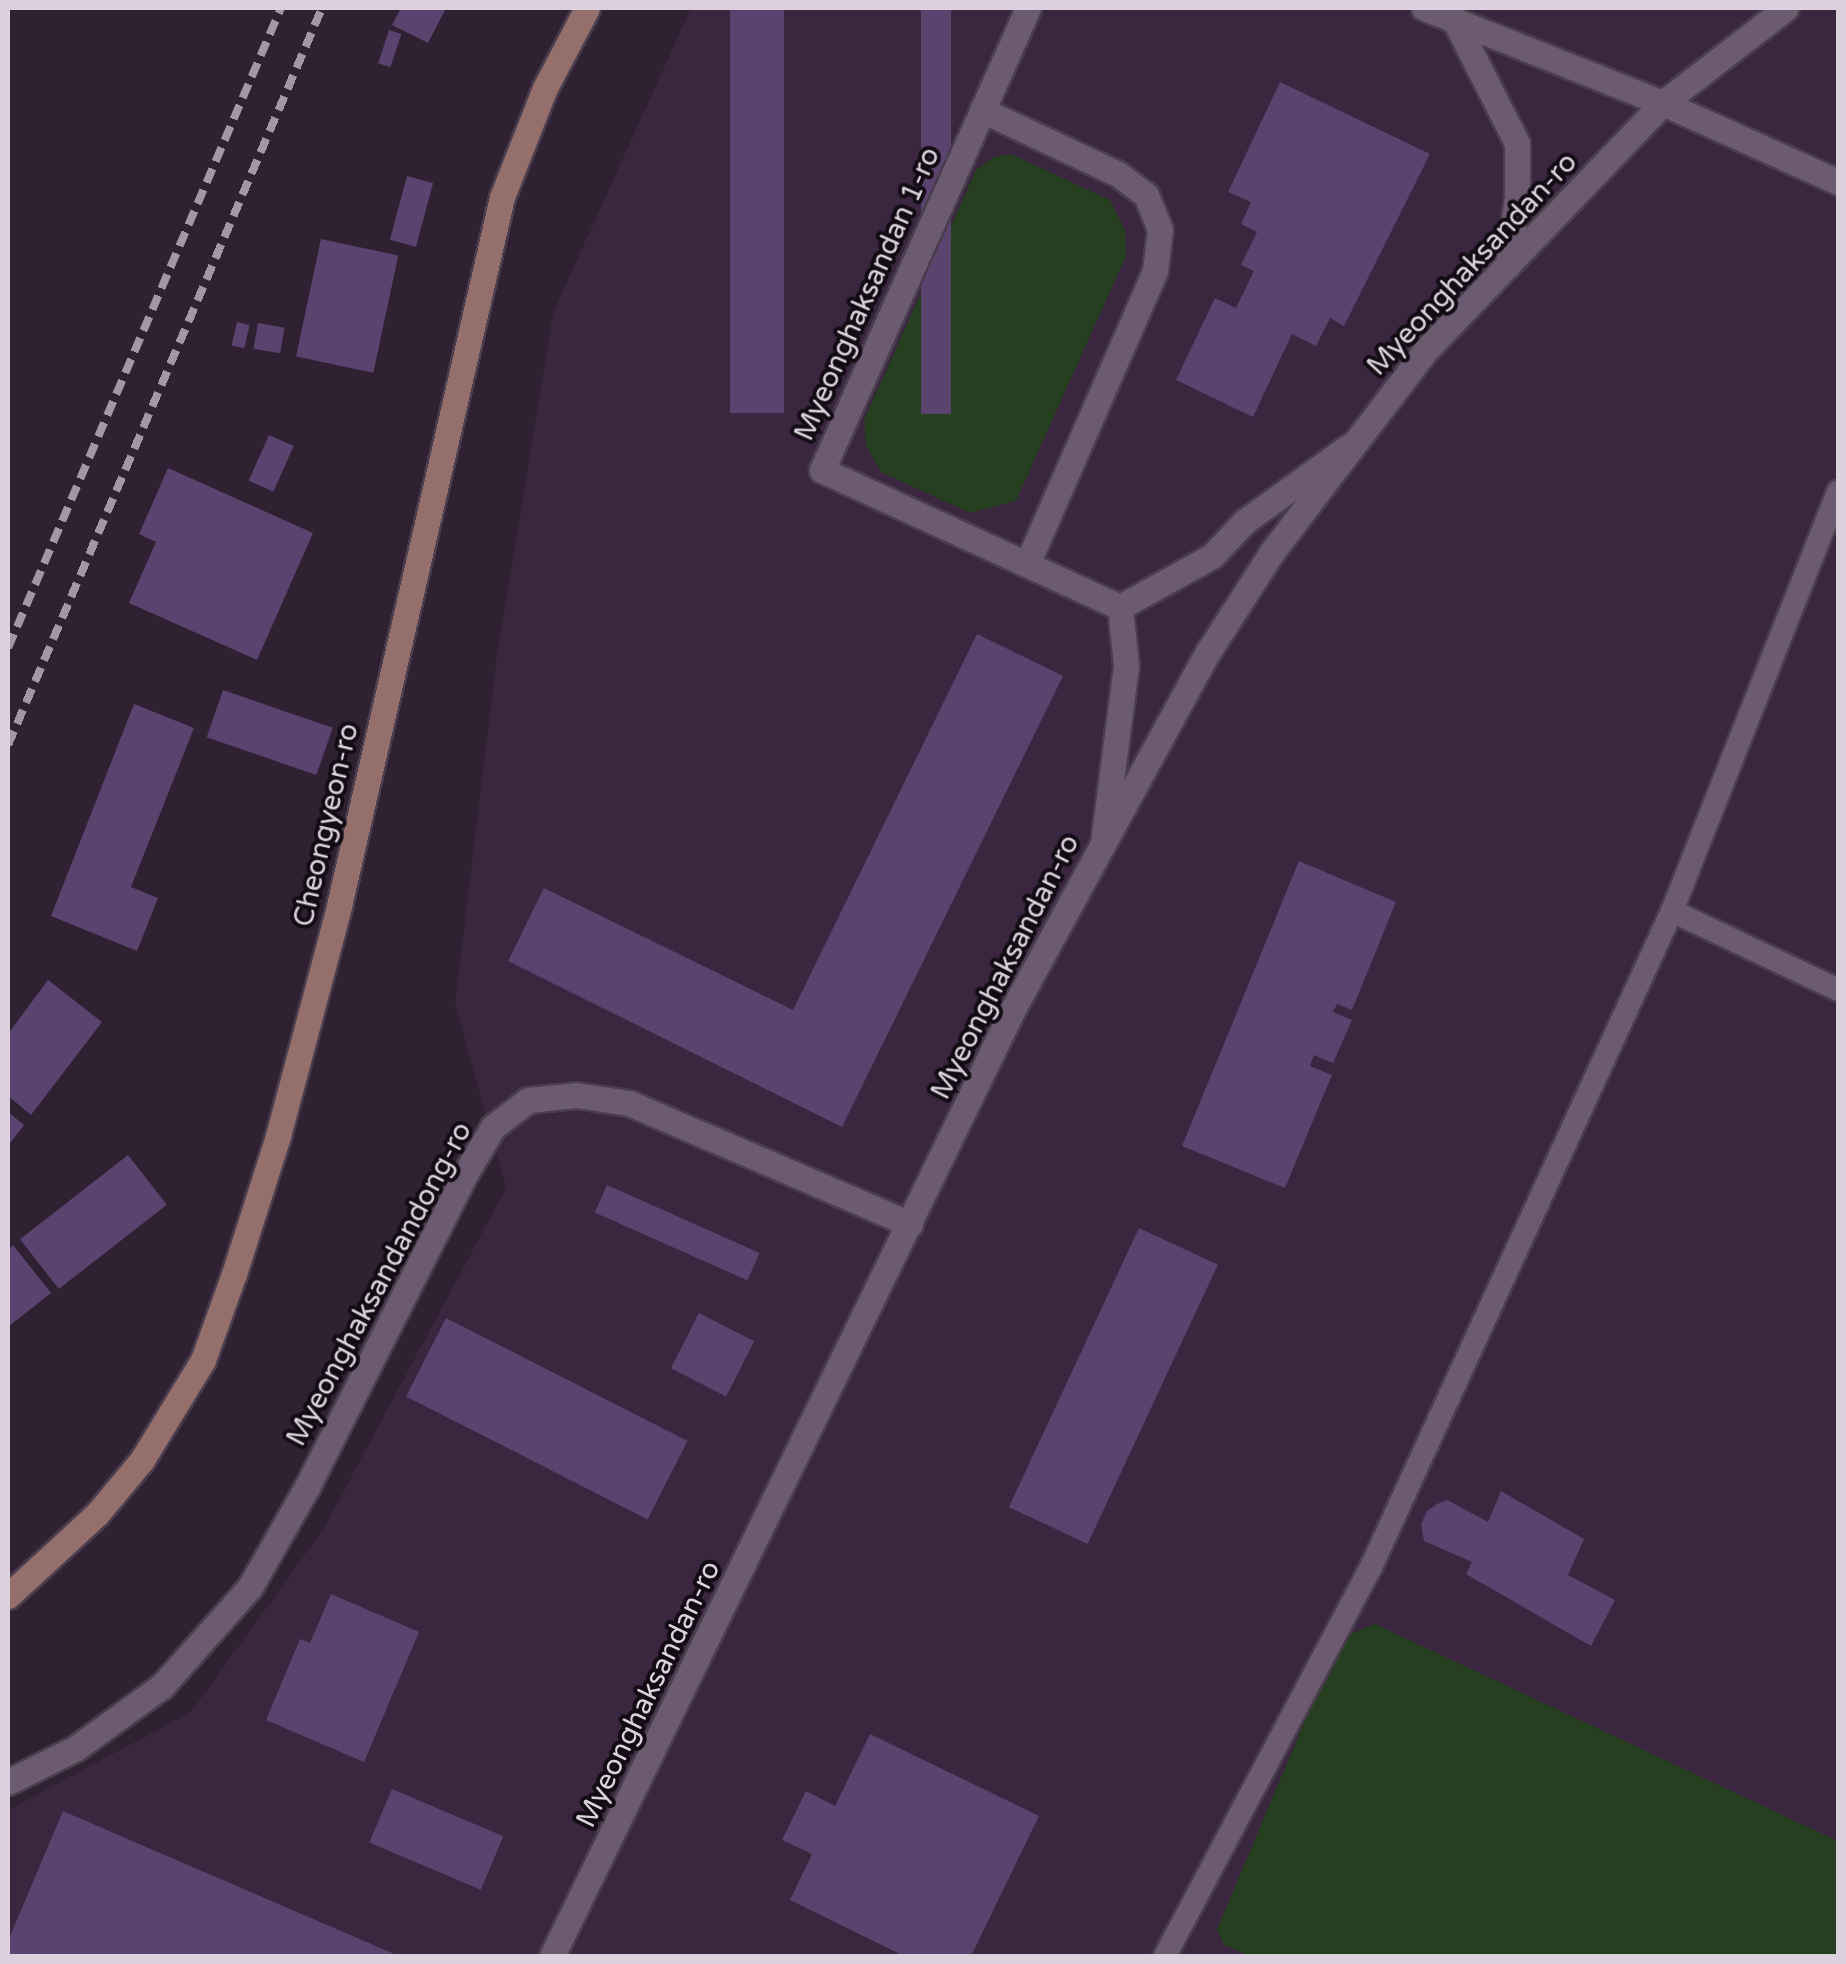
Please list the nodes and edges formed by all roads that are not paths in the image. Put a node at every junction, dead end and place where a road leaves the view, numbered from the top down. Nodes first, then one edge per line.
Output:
1 (587, 8) edge
2 (1028, 8) edge
3 (1424, 8) edge
4 (1786, 8) edge
5 (1454, 19) junction
6 (1663, 103) junction
7 (982, 110) junction
8 (1838, 182) edge
9 (1508, 264) junction
10 (1351, 446) junction
11 (1838, 492) edge
12 (1027, 564) junction
13 (1120, 606) junction
14 (1103, 842) junction
15 (1672, 911) junction
16 (1838, 990) edge
17 (910, 1224) junction
18 (8, 1596) edge
19 (8, 1782) edge
20 (552, 1956) edge
21 (1165, 1956) edge

1 - 18 main road, Cheongyeon-ro
2 - 7 street, Myeonghaksandan 1-ro
3 - 5 street
4 - 6 street, Myeonghaksandan-ro
5 - 6 street
5 - 9 street
6 - 8 street
6 - 9 street, Myeonghaksandan-ro
7 - 12 street
7 - 12 street, Myeonghaksandan 1-ro
9 - 10 street, Myeonghaksandan-ro
10 - 13 street
10 - 14 street, Myeonghaksandan-ro
11 - 15 lane
12 - 13 street, Myeonghaksandan 1-ro
13 - 14 street
14 - 17 street, Myeonghaksandan-ro
15 - 16 lane
15 - 21 lane
17 - 19 street, Myeonghaksandandong-ro
17 - 20 street, Myeonghaksandan-ro

